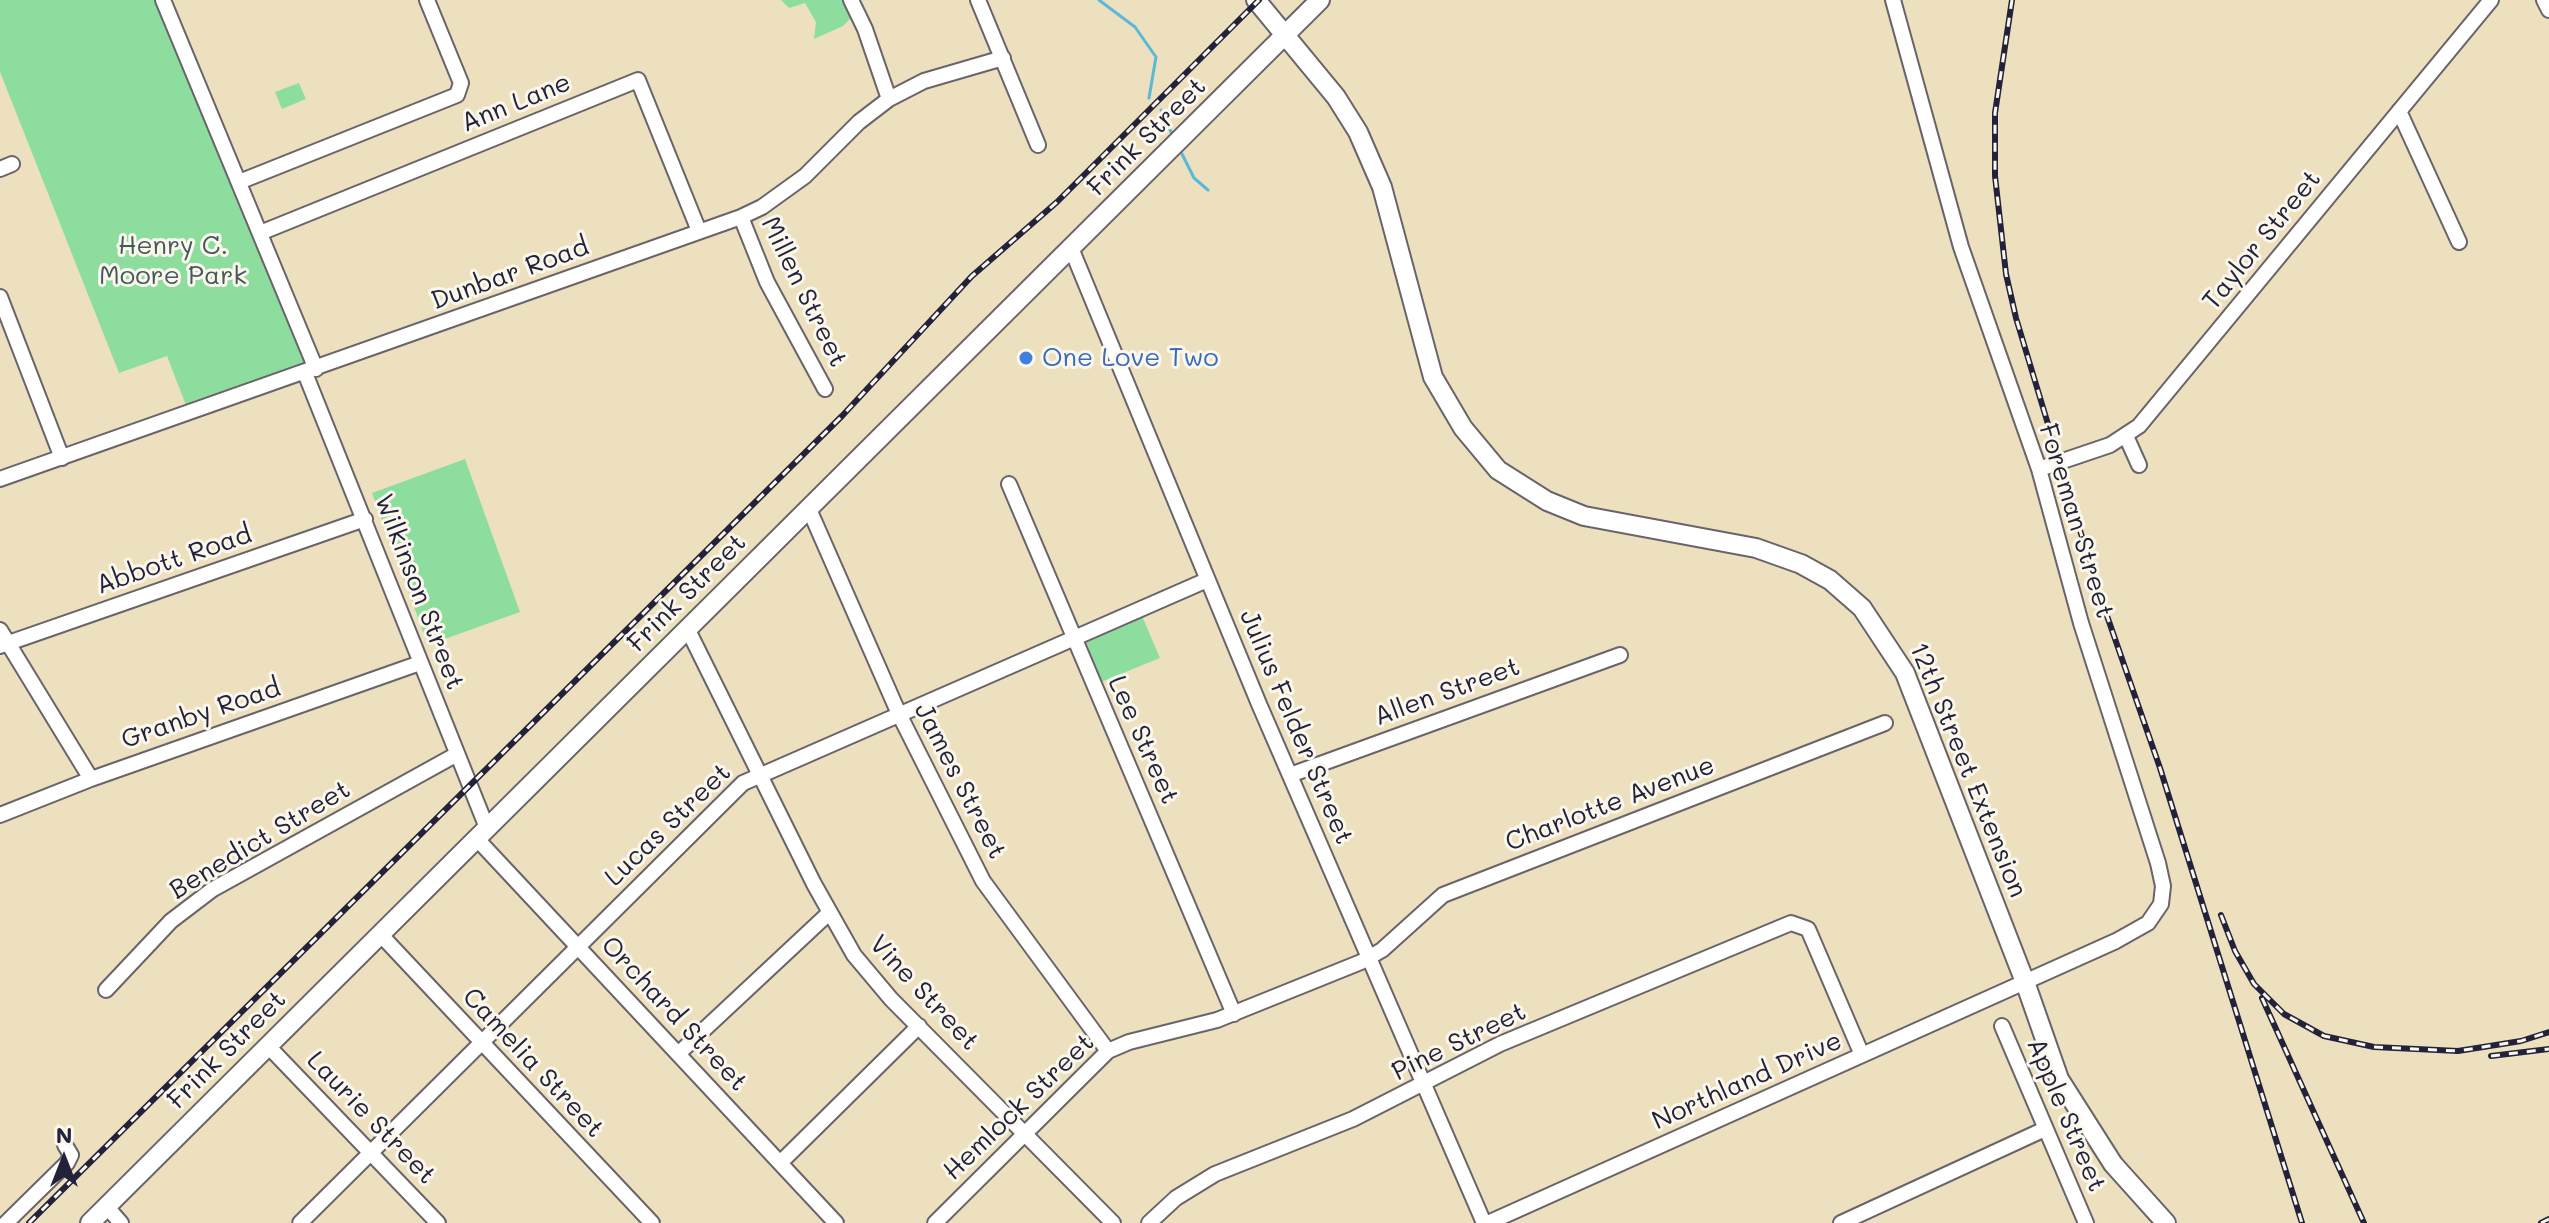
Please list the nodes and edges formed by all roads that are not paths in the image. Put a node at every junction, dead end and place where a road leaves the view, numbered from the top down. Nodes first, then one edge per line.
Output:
1 (163, 0) edge
2 (427, 0) edge
3 (851, 0) edge
4 (978, 0) edge
5 (1256, 0) edge
6 (1320, 0) edge
7 (1893, 0) edge
8 (2491, 0) edge
9 (2544, 0) edge
10 (2549, 10) edge
11 (1284, 36) junction
12 (1003, 58) junction
13 (889, 99) junction
14 (2399, 111) junction
15 (1038, 145) dead end
16 (239, 182) junction
17 (741, 217) junction
18 (699, 231) junction
19 (260, 233) junction
20 (2459, 242) dead end
21 (1071, 248) junction
22 (1, 300) edge
23 (311, 371) junction
24 (825, 389) dead end
25 (2126, 436) junction
26 (62, 458) junction
27 (2139, 465) dead end
28 (2039, 469) junction
29 (0, 479) edge
30 (1009, 484) dead end
31 (809, 509) junction
32 (365, 519) junction
33 (1207, 580) junction
34 (688, 630) junction
35 (2, 640) edge
36 (1073, 641) junction
37 (1620, 655) dead end
38 (420, 663) junction
39 (899, 714) junction
40 (1885, 723) dead end
41 (457, 754) junction
42 (761, 774) junction
43 (1290, 775) junction
44 (91, 779) junction
45 (0, 815) edge
46 (482, 834) junction
47 (829, 913) junction
48 (380, 934) junction
49 (577, 946) junction
50 (1370, 958) junction
51 (2025, 982) junction
52 (106, 990) dead end
53 (1234, 1014) junction
54 (919, 1026) junction
55 (2002, 1026) dead end
56 (479, 1042) junction
57 (268, 1046) junction
58 (1108, 1051) junction
59 (678, 1054) junction
60 (1862, 1055) junction
61 (1424, 1084) junction
62 (2045, 1129) junction
63 (1024, 1133) junction
64 (65, 1145) dead end
65 (370, 1152) junction
66 (780, 1163) junction
67 (107, 1207) junction
68 (6, 1223) edge
69 (90, 1223) edge
70 (121, 1223) edge
71 (300, 1223) edge
72 (438, 1223) edge
73 (652, 1223) edge
74 (836, 1223) edge
75 (935, 1223) edge
76 (1113, 1223) edge
77 (1149, 1223) edge
78 (1486, 1223) edge
79 (1841, 1223) edge
80 (2086, 1223) edge
81 (2166, 1223) edge

1 - 16 street, Wilkinson Street
2 - 16 street
3 - 13 street
4 - 12 street
5 - 11 main road, 12th Street Extension
6 - 11 main road, Frink Street
7 - 28 street, Foreman Street
8 - 14 street, Taylor Street
9 - 10 street
11 - 21 main road, Frink Street
11 - 51 main road, 12th Street Extension
12 - 13 street, Dunbar Road
12 - 15 street
13 - 17 street, Dunbar Road
14 - 20 street
14 - 25 street, Taylor Street
16 - 19 street, Wilkinson Street
17 - 18 street, Dunbar Road
17 - 24 street, Millen Street
18 - 19 street, Ann Lane
18 - 23 street, Dunbar Road
19 - 23 street, Wilkinson Street
21 - 31 main road, Frink Street
21 - 33 street, Julius Felder Street
22 - 26 street
23 - 26 street, Dunbar Road
23 - 32 street, Wilkinson Street
25 - 27 street
25 - 28 street, Taylor Street
26 - 29 street, Dunbar Road
28 - 51 street, Foreman Street
30 - 36 street, Lee Street
31 - 34 main road, Frink Street
31 - 39 street, James Street
32 - 35 street, Abbott Road
32 - 38 street, Wilkinson Street
33 - 36 street, Lucas Street
33 - 43 street, Julius Felder Street
34 - 42 street, Vine Street
34 - 46 main road, Frink Street
35 - 44 street
36 - 39 street, Lucas Street
36 - 53 street, Lee Street
37 - 43 street, Allen Street
38 - 41 street, Wilkinson Street
38 - 44 street, Granby Road
39 - 42 street, Lucas Street
39 - 58 street, James Street
40 - 50 street, Charlotte Avenue
41 - 46 street, Wilkinson Street
41 - 52 street, Benedict Street
42 - 47 street, Vine Street
42 - 49 street, Lucas Street
43 - 50 street, Julius Felder Street
44 - 45 street, Granby Road
46 - 48 main road, Frink Street
46 - 49 street, Orchard Street
47 - 54 street, Vine Street
47 - 59 street
48 - 56 street, Camelia Street
48 - 57 main road, Frink Street
49 - 56 street, Lucas Street
49 - 59 street, Orchard Street
50 - 53 street, Hemlock Street
50 - 61 street, Julius Felder Street
51 - 60 street, Northland Drive
51 - 81 main road, 12th Street Extension
53 - 58 street, Hemlock Street
54 - 63 street, Vine Street
54 - 66 street
55 - 62 street, Apple Street
56 - 65 street, Lucas Street
56 - 73 street, Camelia Street
57 - 65 street, Laurie Street
57 - 67 main road, Frink Street
58 - 63 street, Hemlock Street
59 - 66 street, Orchard Street
60 - 61 street, Pine Street
60 - 78 street, Northland Drive
61 - 77 street, Pine Street
61 - 78 street, Julius Felder Street
62 - 79 street
62 - 80 street, Apple Street
63 - 75 street, Hemlock Street
63 - 76 street, Vine Street
64 - 68 street
65 - 71 street, Lucas Street
65 - 72 street, Laurie Street
66 - 74 street, Orchard Street
67 - 69 main road, Frink Street
67 - 70 street

